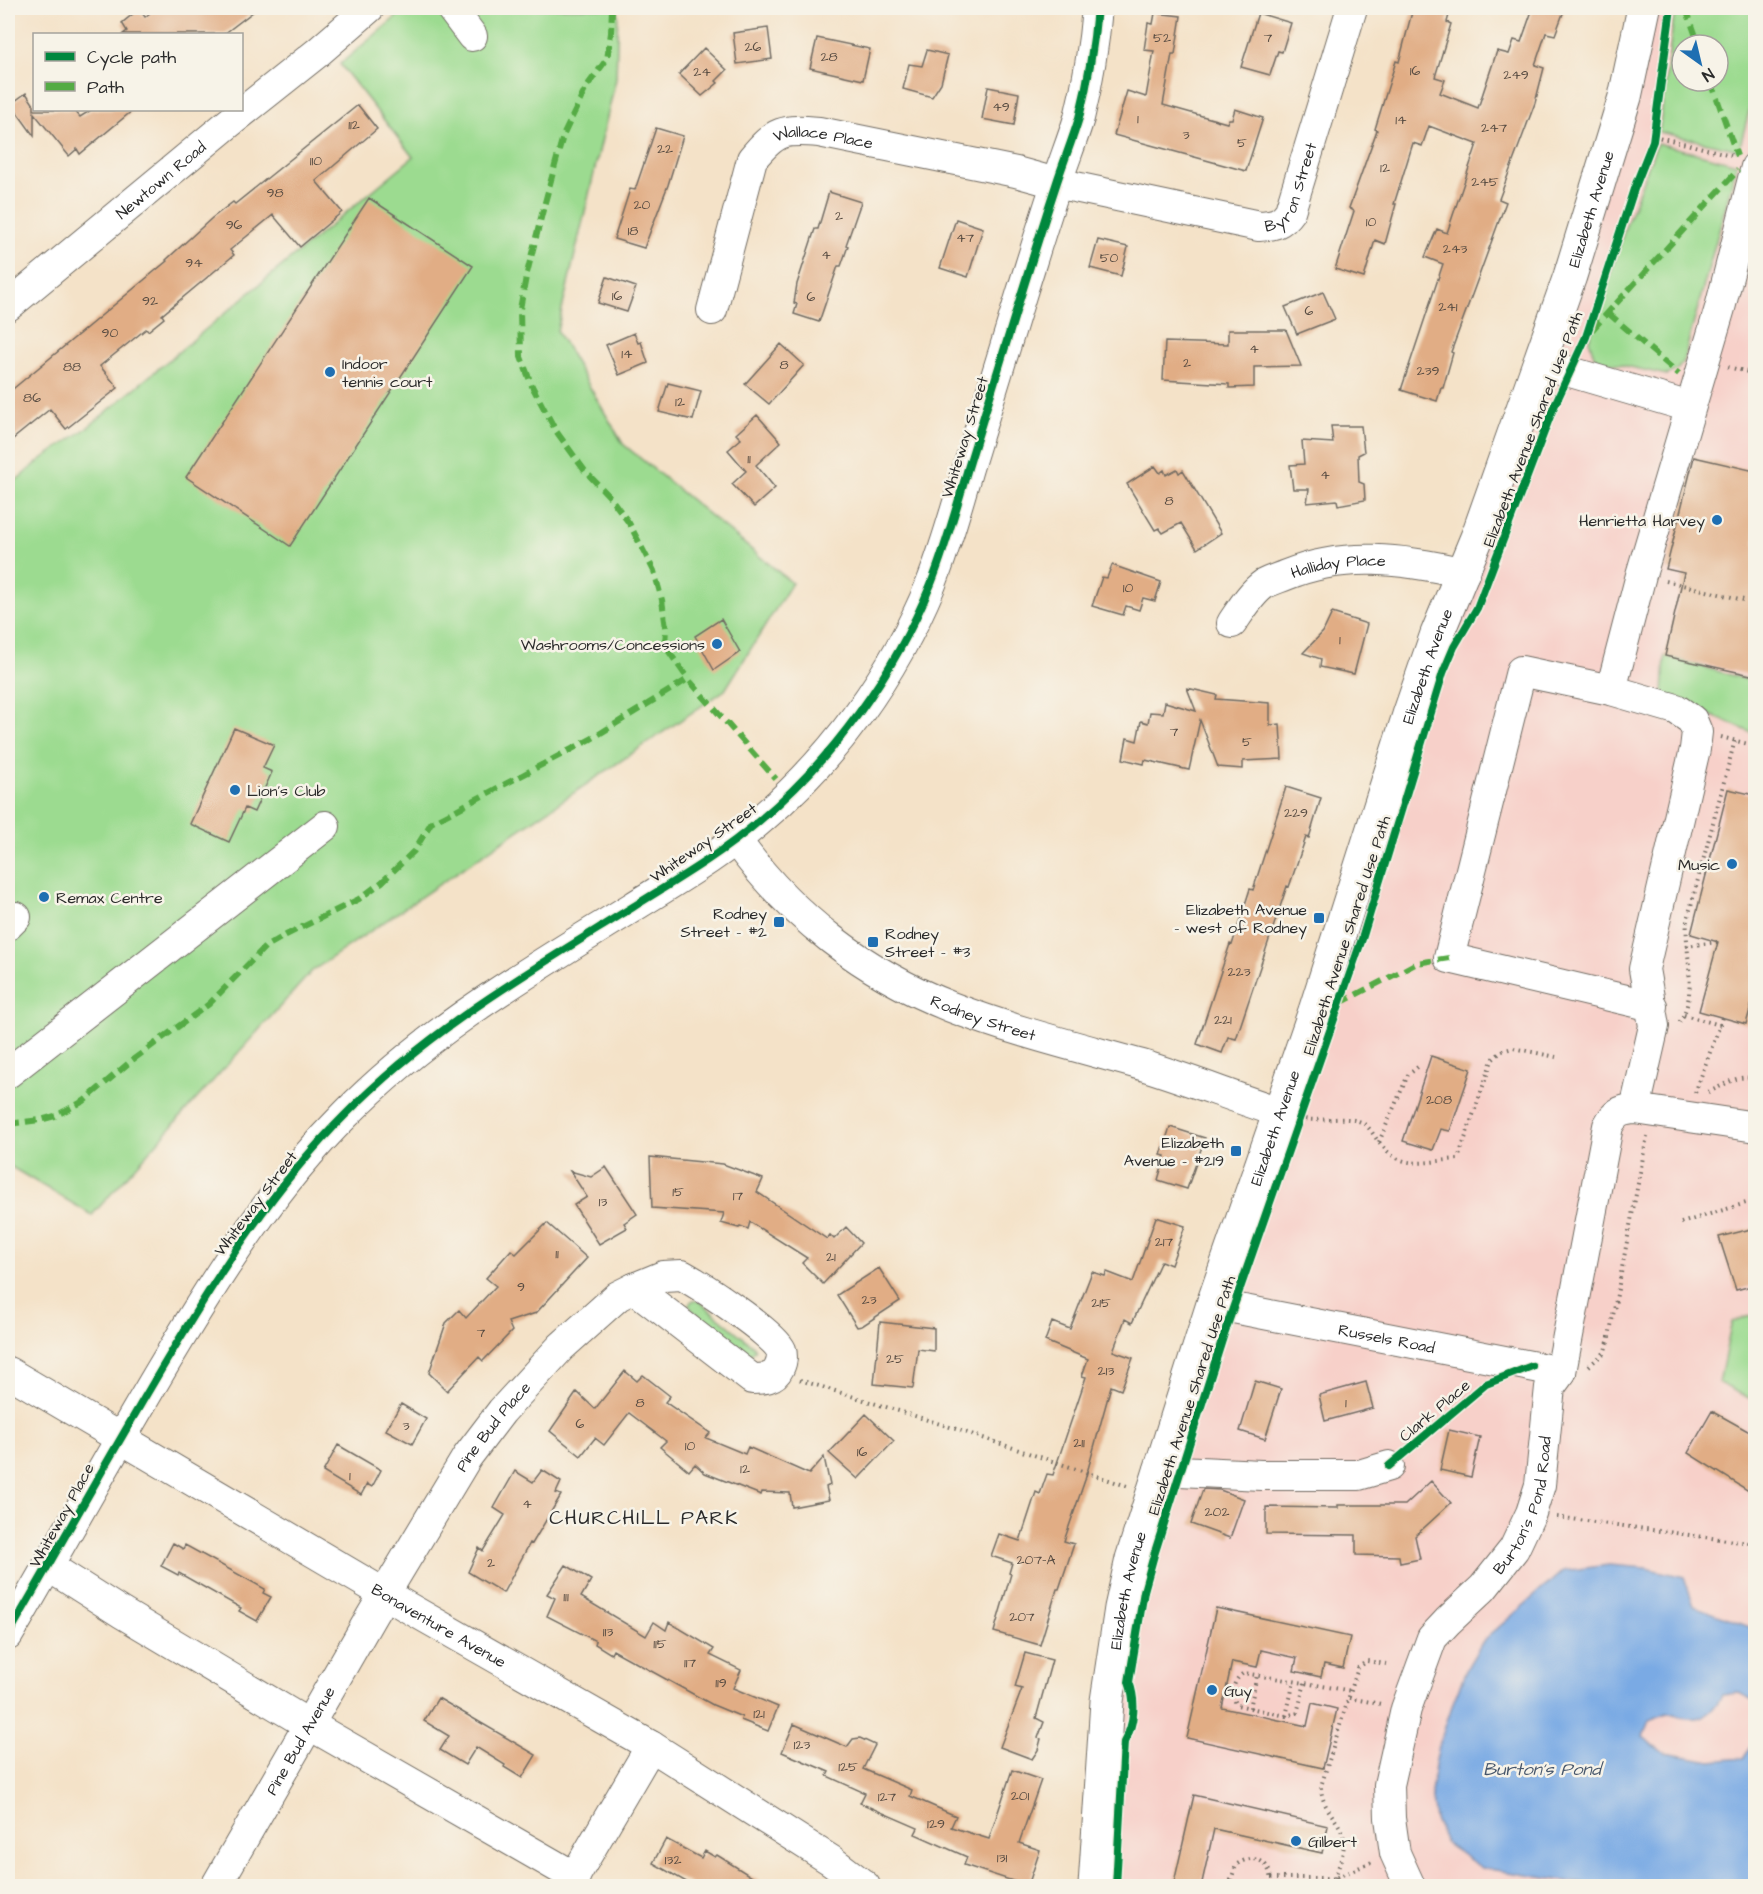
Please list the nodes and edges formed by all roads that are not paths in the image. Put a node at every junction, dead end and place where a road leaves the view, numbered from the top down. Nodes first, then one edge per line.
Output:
1 (369, 8) edge
2 (451, 8) edge
3 (1097, 8) edge
4 (1352, 8) edge
5 (1644, 8) edge
6 (472, 36) dead end
7 (1749, 162) edge
8 (1056, 183) junction
9 (8, 306) edge
10 (712, 309) dead end
11 (1540, 363) junction
12 (1690, 407) junction
13 (1464, 573) junction
14 (1232, 623) dead end
15 (1611, 690) junction
16 (325, 826) dead end
17 (736, 840) junction
18 (1652, 1006) junction
19 (8, 1073) edge
20 (1635, 1109) junction
21 (1295, 1114) junction
22 (1755, 1127) edge
23 (634, 1288) junction
24 (1213, 1304) junction
25 (1561, 1372) junction
26 (12, 1377) edge
27 (119, 1438) junction
28 (1389, 1466) road end
29 (1147, 1479) junction
30 (48, 1566) junction
31 (385, 1594) junction
32 (8, 1635) edge
33 (309, 1724) junction
34 (651, 1746) junction
35 (572, 1882) edge
36 (216, 1887) edge
37 (865, 1887) edge
38 (1095, 1887) edge
39 (1410, 1887) edge

1 - 9 street, Newtown Road
2 - 6 street
3 - 8 street, Whiteway Street
4 - 8 street, Byron Street
5 - 11 main road, Elizabeth Avenue
7 - 12 street
8 - 10 street, Wallace Place
8 - 17 street, Whiteway Street
11 - 12 street
11 - 13 main road, Elizabeth Avenue
12 - 15 street
13 - 14 street, Halliday Place
13 - 21 main road, Elizabeth Avenue
15 - 18 street
15 - 18 street
16 - 19 street
17 - 21 street, Rodney Street
17 - 27 street, Whiteway Street
18 - 20 street
20 - 22 street
20 - 25 street, Burton's Pond Road
21 - 24 main road, Elizabeth Avenue
23 - 23 street, Pine Bud Place
23 - 31 street, Pine Bud Place
24 - 25 street, Russels Road
24 - 29 main road, Elizabeth Avenue
25 - 39 street, Burton's Pond Road
26 - 27 street, Bonaventure Avenue
27 - 30 street, Whiteway Place
27 - 31 street, Bonaventure Avenue
28 - 29 street
29 - 38 main road, Elizabeth Avenue
30 - 32 street, Whiteway Place
30 - 33 street
31 - 33 street, Pine Bud Avenue
31 - 34 street, Bonaventure Avenue
33 - 35 street
33 - 36 street, Pine Bud Avenue
34 - 35 street
34 - 37 street, Bonaventure Avenue

